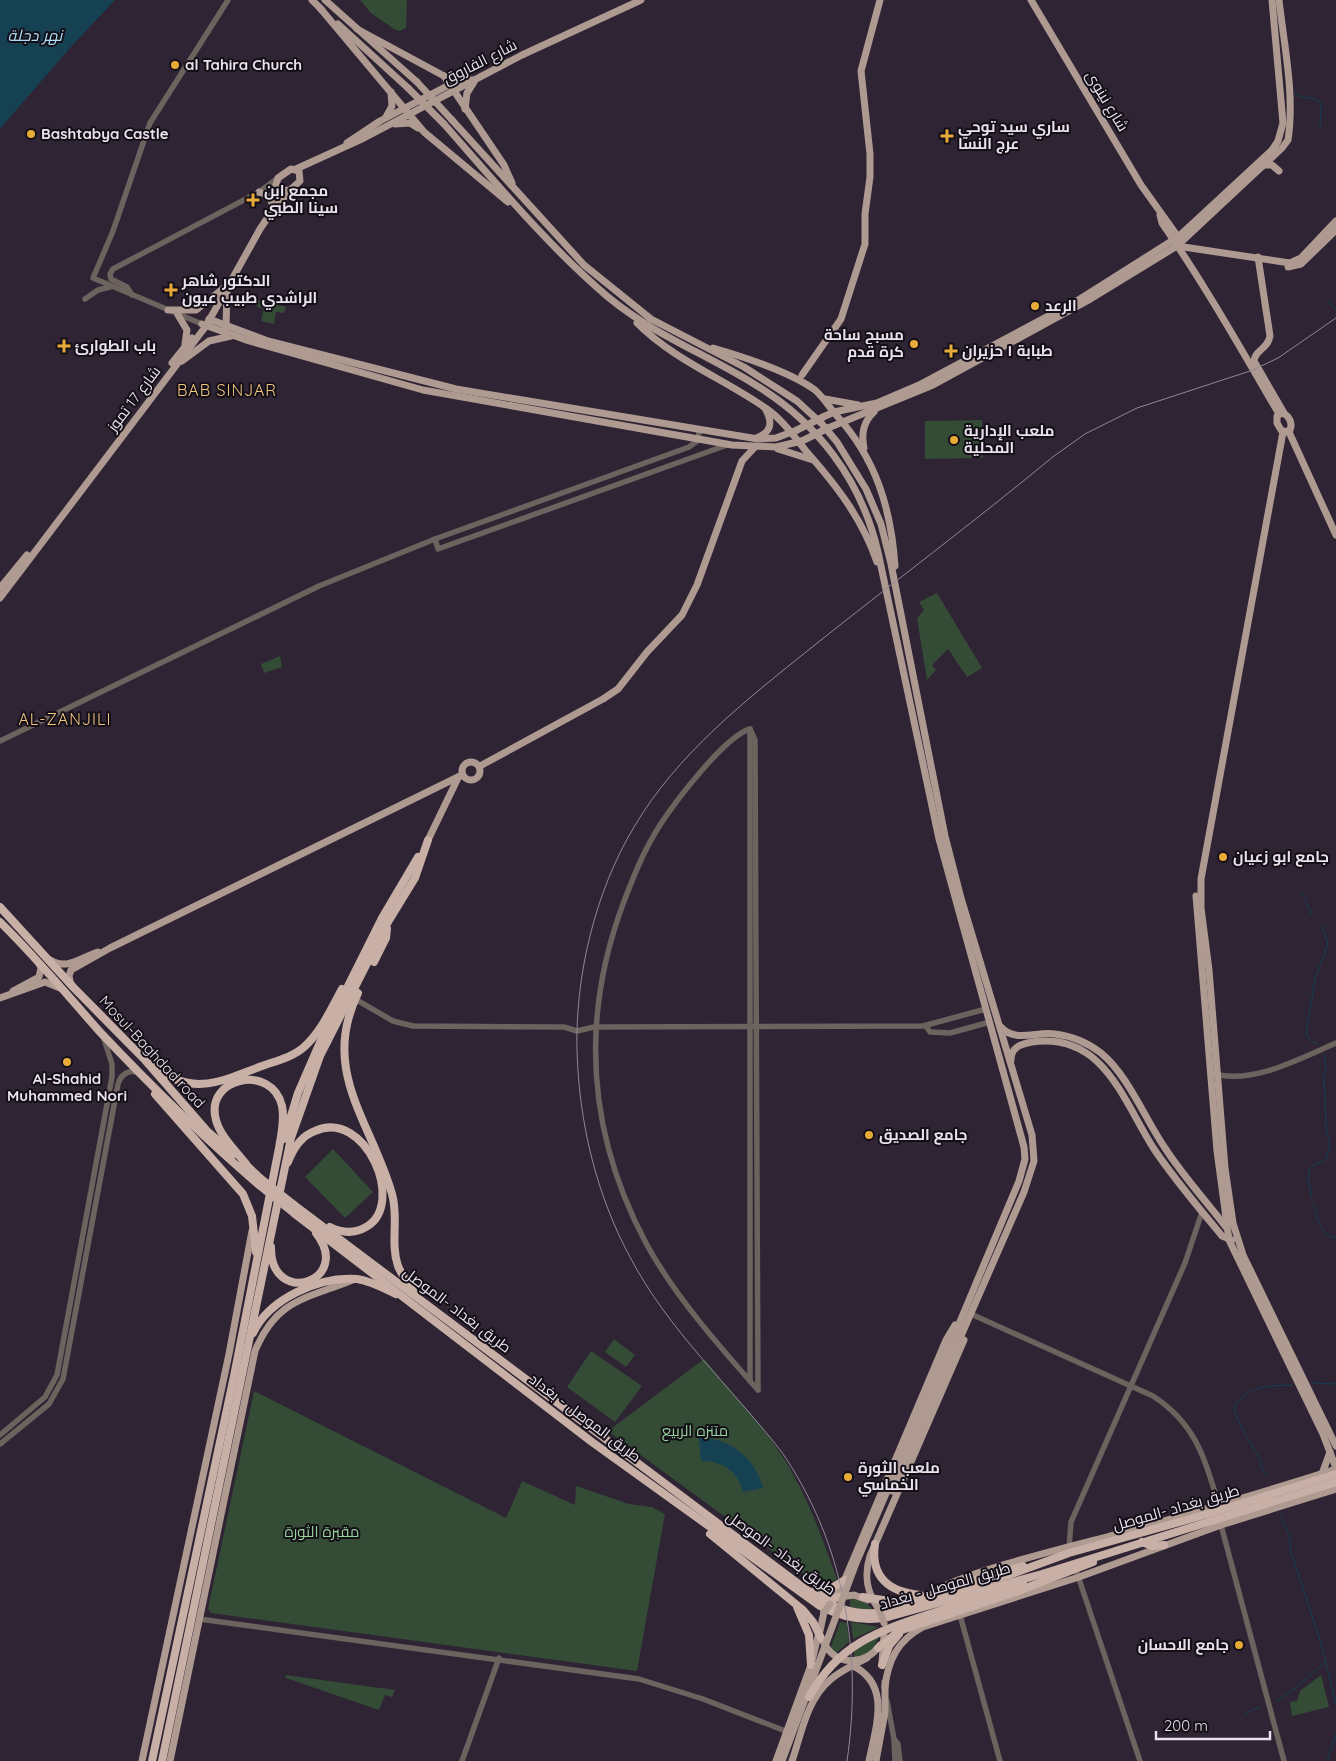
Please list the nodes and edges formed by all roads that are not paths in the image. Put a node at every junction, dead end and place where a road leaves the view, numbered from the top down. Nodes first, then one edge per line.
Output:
1 (228, 0) edge
2 (312, 0) edge
3 (325, 0) edge
4 (641, 0) edge
5 (880, 0) edge
6 (1031, 0) edge
7 (1272, 0) edge
8 (1279, 0) edge
9 (320, 8) junction
10 (357, 29) junction
11 (444, 76) junction
12 (476, 80) junction
13 (451, 88) junction
14 (390, 90) junction
15 (465, 109) junction
16 (406, 112) junction
17 (384, 119) junction
18 (390, 125) junction
19 (424, 132) junction
20 (334, 152) junction
21 (313, 163) junction
22 (1264, 165) junction
23 (296, 169) junction
24 (1279, 171) dead end
25 (278, 178) junction
26 (300, 181) junction
27 (514, 188) junction
28 (291, 190) junction
29 (260, 192) junction
30 (274, 208) junction
31 (518, 209) junction
32 (1209, 212) junction
33 (1160, 215) junction
34 (1336, 221) edge
35 (1171, 226) junction
36 (1187, 230) junction
37 (1336, 230) edge
38 (1178, 241) junction
39 (1239, 254) junction
40 (1258, 257) junction
41 (1290, 265) junction
42 (98, 269) junction
43 (113, 269) junction
44 (1259, 274) junction
45 (113, 287) junction
46 (227, 287) junction
47 (132, 295) junction
48 (85, 298) dead end
49 (168, 310) junction
50 (627, 311) junction
51 (178, 315) junction
52 (206, 323) junction
53 (226, 327) junction
54 (1231, 332) junction
55 (237, 336) junction
56 (697, 344) junction
57 (184, 347) junction
58 (1257, 353) junction
59 (177, 364) junction
60 (384, 371) junction
61 (802, 375) dead end
62 (940, 378) junction
63 (382, 379) junction
64 (824, 399) junction
65 (762, 406) junction
66 (864, 406) junction
67 (878, 409) junction
68 (835, 413) junction
69 (1281, 414) junction
70 (843, 422) junction
71 (828, 428) junction
72 (700, 429) junction
73 (1286, 432) junction
74 (798, 434) junction
75 (698, 438) junction
76 (755, 438) junction
77 (734, 445) junction
78 (754, 448) junction
79 (770, 448) junction
80 (865, 453) junction
81 (742, 461) junction
82 (817, 462) junction
83 (1336, 536) edge
84 (435, 538) junction
85 (3, 582) edge
86 (884, 584) junction
87 (0, 588) edge
88 (896, 591) junction
89 (0, 598) edge
90 (0, 741) edge
91 (480, 766) junction
92 (460, 776) junction
93 (752, 780) junction
94 (428, 840) joint
95 (1201, 879) junction
96 (0, 908) edge
97 (385, 920) junction
98 (0, 922) edge
99 (110, 948) junction
100 (46, 957) junction
101 (36, 958) junction
102 (757, 977) junction
103 (750, 978) junction
104 (73, 987) junction
105 (8, 994) junction
106 (66, 994) junction
107 (0, 998) edge
108 (347, 1000) junction
109 (986, 1009) junction
110 (990, 1022) junction
111 (926, 1026) junction
112 (1000, 1026) junction
113 (597, 1027) junction
114 (754, 1027) junction
115 (101, 1032) junction
116 (1336, 1043) edge
117 (1094, 1048) junction
118 (1090, 1056) junction
119 (145, 1060) junction
120 (1011, 1060) junction
121 (141, 1074) junction
122 (1219, 1074) junction
123 (1016, 1078) junction
124 (1006, 1080) junction
125 (149, 1084) junction
126 (246, 1164) junction
127 (276, 1166) junction
128 (260, 1182) junction
129 (281, 1183) junction
130 (294, 1205) joint
131 (1202, 1212) junction
132 (307, 1214) junction
133 (252, 1216) junction
134 (272, 1225) junction
135 (310, 1226) junction
136 (1231, 1230) junction
137 (82, 1238) junction
138 (1233, 1240) junction
139 (994, 1241) junction
140 (1002, 1245) junction
141 (87, 1248) junction
142 (256, 1263) junction
143 (355, 1279) junction
144 (421, 1299) junction
145 (410, 1300) junction
146 (967, 1317) junction
147 (65, 1330) junction
148 (70, 1342) junction
149 (954, 1344) junction
150 (247, 1349) junction
151 (750, 1381) junction
152 (1131, 1386) junction
153 (0, 1435) edge
154 (0, 1444) edge
155 (1333, 1449) edge
156 (1336, 1469) edge
157 (1336, 1474) edge
158 (1323, 1479) junction
159 (225, 1480) junction
160 (1335, 1488) edge
161 (1219, 1505) junction
162 (694, 1506) junction
163 (689, 1513) junction
164 (1221, 1525) junction
165 (1154, 1529) junction
166 (1135, 1530) junction
167 (1142, 1542) junction
168 (875, 1544) junction
169 (1164, 1545) junction
170 (1069, 1550) junction
171 (1117, 1550) junction
172 (1040, 1563) junction
173 (1078, 1573) junction
174 (1042, 1574) junction
175 (845, 1580) junction
176 (812, 1590) junction
177 (928, 1595) junction
178 (867, 1598) junction
179 (791, 1599) junction
180 (834, 1600) junction
181 (183, 1610) junction
182 (192, 1613) junction
183 (960, 1615) junction
184 (199, 1619) junction
185 (908, 1628) junction
186 (820, 1633) junction
187 (882, 1641) junction
188 (499, 1658) junction
189 (867, 1658) junction
190 (839, 1659) junction
191 (852, 1665) junction
192 (882, 1665) junction
193 (811, 1666) junction
194 (836, 1675) junction
195 (870, 1677) junction
196 (886, 1690) junction
197 (809, 1697) junction
198 (891, 1721) junction
199 (883, 1723) junction
200 (788, 1732) junction
201 (894, 1739) junction
202 (142, 1761) edge
203 (152, 1761) edge
204 (162, 1761) edge
205 (170, 1761) edge
206 (462, 1761) edge
207 (776, 1761) edge
208 (782, 1761) edge
209 (786, 1761) edge
210 (792, 1761) edge
211 (869, 1761) edge
212 (876, 1761) edge
213 (895, 1761) edge
214 (900, 1761) edge
215 (1000, 1761) edge
216 (1140, 1761) edge
217 (1284, 1761) edge

1 - 42 street
2 - 9 main road
3 - 10 main road
4 - 12 main road, شارع الفاروق
5 - 61 main road
6 - 33 main road, شارع نينوى
7 - 32 main road
8 - 22 main road
9 - 14 main road
9 - 31 main road, bridge
10 - 11 main road
10 - 27 main road, bridge
11 - 12 main road
11 - 13 main road
12 - 13 main road, شارع الفاروق
12 - 15 main road
13 - 15 main road
13 - 16 main road, شارع الفاروق
14 - 16 main road
14 - 17 main road
15 - 27 main road
16 - 17 main road, شارع الفاروق
16 - 18 main road, شارع الفاروق
16 - 19 main road
17 - 20 main road, شارع الفاروق
18 - 19 main road
18 - 20 main road, شارع الفاروق
19 - 31 main road
20 - 21 main road, شارع الفاروق
21 - 23 main road, شارع الفاروق
21 - 26 main road, شارع الفاروق
22 - 24 main road
22 - 32 main road
23 - 25 main road, شارع الفاروق
23 - 26 main road
25 - 28 main road
25 - 29 street, شارع الفاروق
26 - 28 main road, شارع الفاروق
27 - 56 main road
28 - 30 main road, شارع الفاروق
29 - 30 main road
29 - 43 street, شارع الفاروق
30 - 46 main road, شارع الفاروق
31 - 50 main road
32 - 36 main road
32 - 38 main road
33 - 35 main road, شارع نينوى
33 - 38 main road, شارع نينوى
34 - 41 main road
35 - 36 main road
35 - 38 main road, شارع نينوى
36 - 38 main road
37 - 41 main road
38 - 39 main road
38 - 54 main road, شارع نينوى
38 - 62 main road
39 - 40 main road
39 - 44 main road
40 - 41 main road
40 - 44 main road
41 - 44 main road
42 - 43 street
42 - 45 street
43 - 47 street
44 - 58 main road
45 - 47 street
45 - 48 street
46 - 49 main road
46 - 52 main road, شارع الفاروق
46 - 53 main road
47 - 49 street
49 - 51 street
50 - 65 main road
50 - 86 main road
51 - 52 street
51 - 57 main road
52 - 53 main road
52 - 55 main road
52 - 57 main road, شارع 17 تموز
52 - 59 main road, شارع 17 تموز
53 - 60 main road
54 - 58 main road
54 - 69 main road, شارع نينوى
55 - 59 main road
55 - 63 main road
56 - 64 main road
56 - 88 main road
57 - 85 main road, شارع 17 تموز
58 - 69 main road
59 - 89 main road, شارع 17 تموز
60 - 63 main road
60 - 72 main road
62 - 66 main road
62 - 67 main road
63 - 75 main road
64 - 66 main road
64 - 68 main road
65 - 74 main road
65 - 76 main road
66 - 68 main road
67 - 70 main road
67 - 80 main road
68 - 70 main road
68 - 71 main road
68 - 74 main road, bridge
69 - 73 main road
69 - 73 main road
70 - 71 main road
70 - 80 main road
71 - 74 main road, bridge
72 - 75 street
72 - 76 main road
73 - 83 main road
73 - 95 main road
74 - 76 main road
74 - 79 main road
74 - 82 main road
75 - 77 main road
75 - 84 street
77 - 78 main road
77 - 81 main road
77 - 84 street
78 - 79 main road
78 - 81 main road
79 - 82 main road
80 - 88 main road
81 - 91 main road
82 - 86 main road
84 - 90 street
85 - 87 main road, شارع 17 تموز
86 - 109 main road
88 - 112 main road
91 - 92 main road
91 - 92 main road
92 - 94 main road
92 - 99 main road
93 - 102 street
93 - 103 street
93 - 113 street
94 - 97 highway
95 - 122 main road
95 - 136 main road
96 - 100 highway, Mosul-Baghdad road
97 - 108 highway
97 - 108 highway
98 - 101 highway
99 - 100 main road
99 - 104 main road
100 - 104 highway, Mosul-Baghdad road
101 - 105 main road
101 - 106 highway
102 - 103 street
102 - 114 street
103 - 114 street
104 - 119 highway, Mosul-Baghdad road
105 - 106 main road
105 - 107 main road
106 - 115 highway
108 - 113 street
108 - 119 highway
108 - 127 highway
108 - 129 highway
108 - 144 highway
109 - 110 main road
109 - 111 street
110 - 111 street
110 - 124 main road
111 - 114 street
112 - 117 main road
112 - 120 main road
113 - 114 street
113 - 151 street
114 - 151 street
114 - 151 street
115 - 121 highway
115 - 137 street
116 - 122 street
117 - 118 main road
117 - 136 main road
118 - 120 main road
118 - 131 main road
119 - 126 highway, Mosul-Baghdad road
120 - 123 main road
121 - 125 highway
121 - 141 street
122 - 136 main road
123 - 124 main road
123 - 140 main road
124 - 139 main road
125 - 128 highway
125 - 133 highway
126 - 127 highway
126 - 128 highway, Mosul-Baghdad road
127 - 142 highway
128 - 130 highway, Mosul-Baghdad road, bridge
128 - 135 highway, bridge
129 - 132 highway
129 - 134 highway
130 - 132 highway, طريق بغداد -الموصل
131 - 138 main road
131 - 152 street
132 - 144 highway, طريق بغداد -الموصل
133 - 142 highway
133 - 202 main road
134 - 135 highway
134 - 150 highway
135 - 145 highway
136 - 138 main road
137 - 141 street
137 - 147 street
138 - 155 main road
139 - 140 main road
139 - 146 main road
140 - 146 main road
141 - 148 street
142 - 181 highway
143 - 145 highway
143 - 150 highway
143 - 159 main road
144 - 162 highway, طريق بغداد -الموصل
145 - 163 highway, طريق الموصل - بغداد
146 - 149 main road
146 - 152 street
146 - 168 main road
146 - 175 main road
147 - 148 street
147 - 153 street
148 - 154 street
149 - 197 main road, bridge
149 - 208 main road, bridge
150 - 159 highway
152 - 161 street
152 - 170 street
155 - 156 main road
155 - 158 main road
156 - 158 main road
157 - 158 highway, طريق بغداد -الموصل
158 - 160 highway, طريق الموصل - بغداد
158 - 161 main road
158 - 165 highway, طريق بغداد -الموصل
158 - 167 highway, طريق الموصل - بغداد
159 - 182 highway
159 - 184 main road
160 - 164 main road
161 - 166 main road
162 - 172 highway, طريق بغداد -الموصل
162 - 176 highway
163 - 174 highway, طريق الموصل - بغداد
163 - 179 highway
164 - 169 main road
164 - 217 street
165 - 166 highway
165 - 170 highway, طريق بغداد -الموصل
166 - 170 main road
167 - 169 highway
167 - 171 highway, طريق الموصل - بغداد
168 - 177 highway
168 - 178 main road
169 - 173 main road
170 - 172 highway, طريق بغداد -الموصل
170 - 177 main road
171 - 173 highway
171 - 174 highway, طريق الموصل - بغداد
172 - 177 highway
173 - 183 main road
173 - 185 highway
173 - 216 street
174 - 197 highway, bridge
175 - 176 highway
175 - 180 main road
176 - 180 highway
177 - 178 highway
178 - 180 main road
178 - 187 main road, bridge
179 - 186 highway
179 - 193 highway
180 - 186 main road, bridge
181 - 182 highway
181 - 203 highway
182 - 204 highway
183 - 196 main road
183 - 215 street
184 - 188 street
184 - 205 main road
185 - 187 highway
185 - 192 highway
186 - 190 main road
186 - 193 main road
187 - 189 main road
187 - 192 main road
188 - 200 street
188 - 206 street
189 - 190 main road
189 - 191 main road
190 - 191 main road
191 - 194 main road
191 - 195 main road
192 - 196 main road
193 - 200 main road
194 - 195 main road
194 - 210 main road
195 - 211 main road
196 - 198 street
196 - 199 main road
197 - 209 main road, bridge
198 - 199 street
198 - 201 street
199 - 212 main road
200 - 207 main road
201 - 213 street
201 - 214 street

